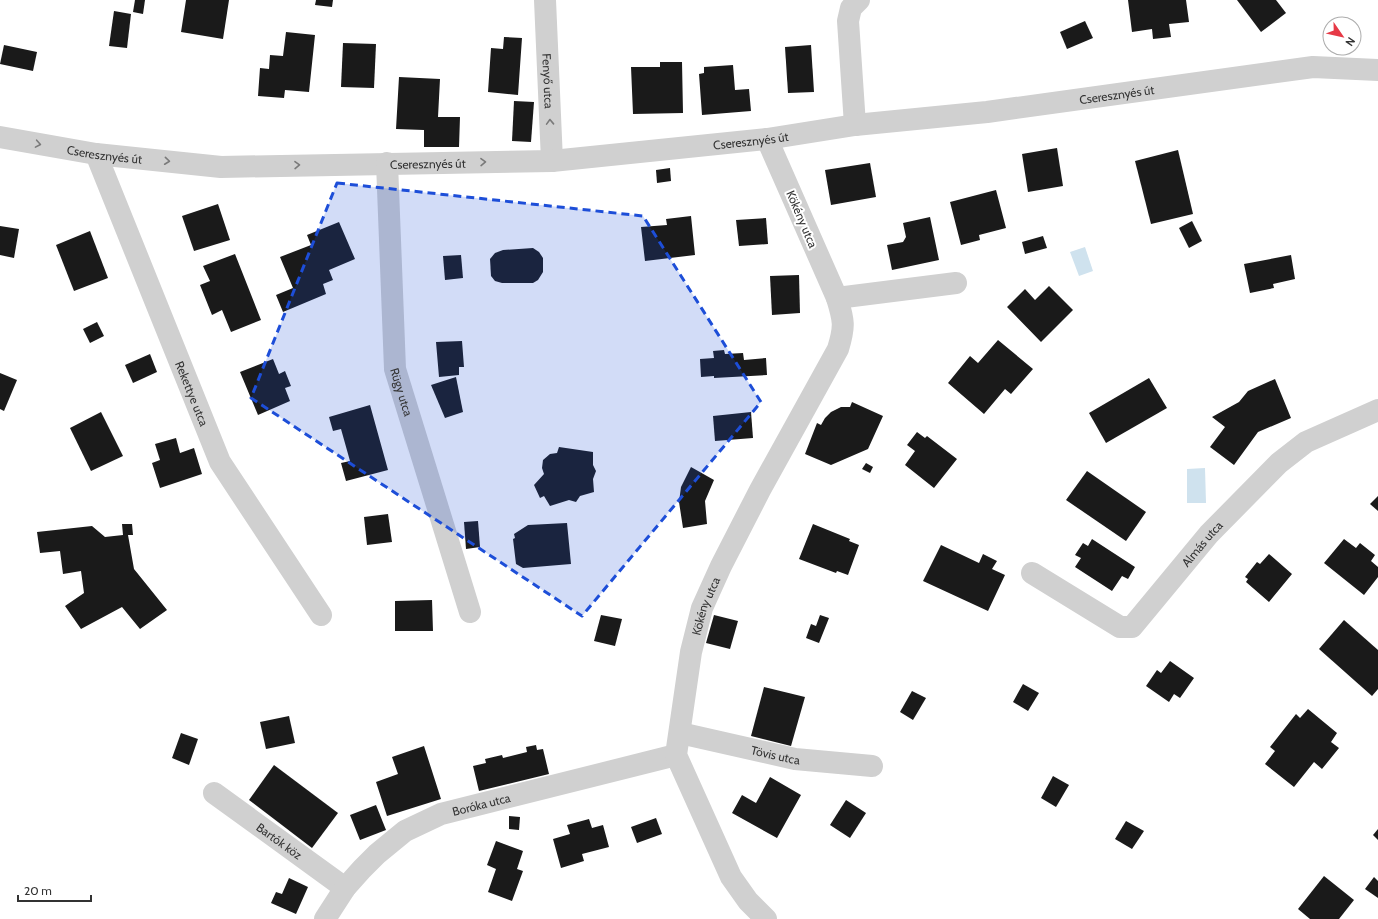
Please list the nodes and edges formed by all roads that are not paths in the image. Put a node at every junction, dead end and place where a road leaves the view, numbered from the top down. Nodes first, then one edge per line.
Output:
1 (545, 0) edge
2 (859, 0) edge
3 (1378, 70) edge
4 (855, 125) junction
5 (0, 137) edge
6 (767, 139) junction
7 (96, 154) junction
8 (552, 161) junction
9 (387, 163) junction
10 (956, 283) dead end
11 (837, 298) junction
12 (1378, 410) edge
13 (1032, 573) dead end
14 (470, 612) dead end
15 (322, 615) dead end
16 (680, 733) junction
17 (676, 755) junction
18 (872, 766) dead end
19 (214, 794) dead end
20 (345, 888) junction
21 (325, 919) edge
22 (766, 919) edge

8 -> 1 street, Fenyő utca
2 - 4 street
3 - 4 street, Cseresznyés út
4 - 6 street, Cseresznyés út
5 -> 7 street, Cseresznyés út
6 - 8 street, Cseresznyés út
6 - 11 street, Kökény utca
7 -> 9 street, Cseresznyés út
7 - 15 street, Rekettye utca
9 -> 8 street, Cseresznyés út
9 - 14 street, Rügy utca
10 - 11 street
11 - 16 street, Kökény utca
12 - 13 street, Almás utca
16 - 17 street, Kökény utca
16 - 18 street, Tövis utca
17 - 20 street, Boróka utca
17 - 22 street
19 - 20 street, Bartók köz
20 - 21 street, Boróka utca

